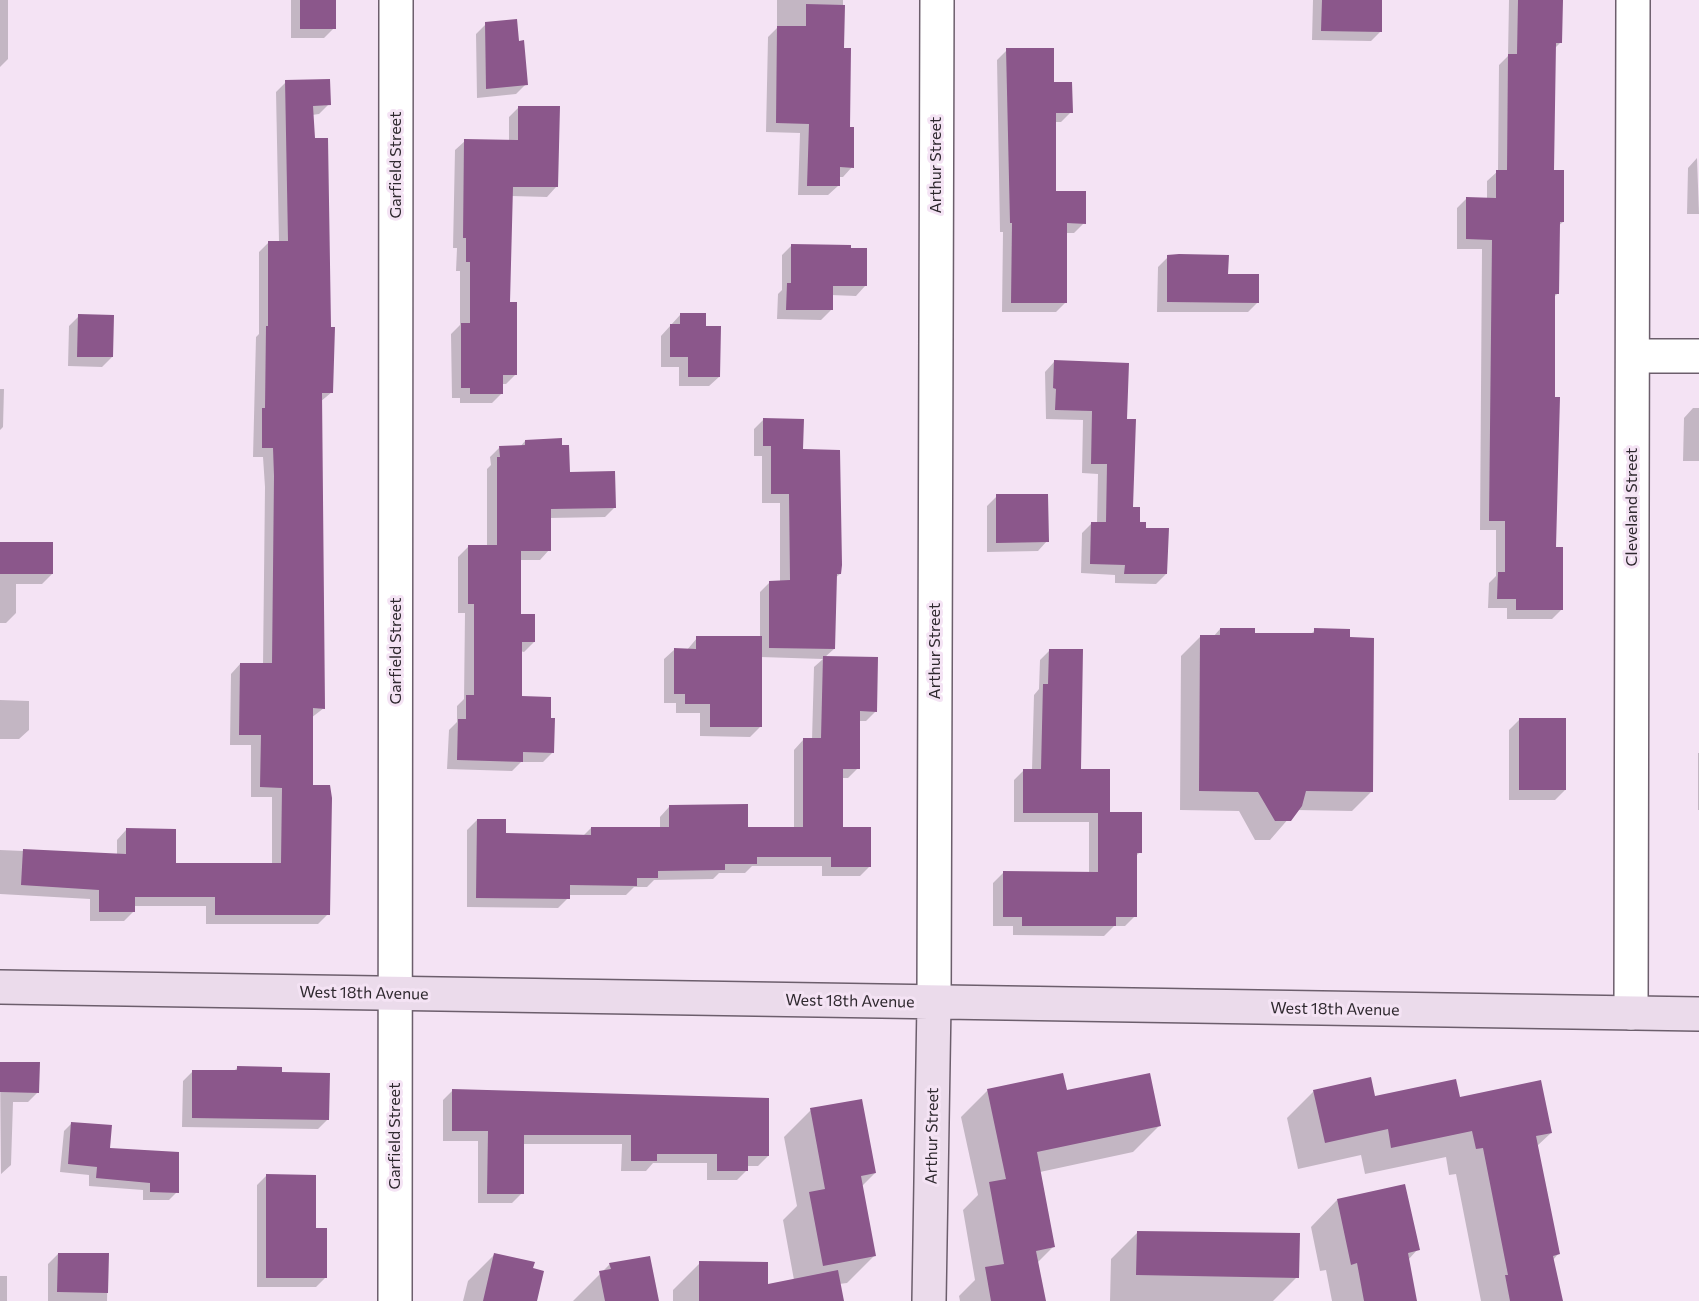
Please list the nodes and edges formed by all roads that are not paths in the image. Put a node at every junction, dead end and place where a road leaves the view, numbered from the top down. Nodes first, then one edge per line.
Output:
1 (396, 0) edge
2 (937, 0) edge
3 (1633, 0) edge
4 (1633, 356) junction
5 (1699, 356) edge
6 (0, 987) edge
7 (395, 993) junction
8 (934, 1003) junction
9 (1631, 1013) junction
10 (1699, 1014) edge
11 (395, 1301) edge
12 (929, 1301) edge

1 - 7 street, Garfield Street
2 - 8 street, Arthur Street
3 - 4 street, Cleveland Street
4 - 5 street
4 - 9 street, Cleveland Street
6 - 7 main road, West 18th Avenue
7 - 8 main road, West 18th Avenue
7 - 11 street, Garfield Street
8 - 9 main road, West 18th Avenue
8 - 12 main road, Arthur Street
9 - 10 main road, West 18th Avenue

